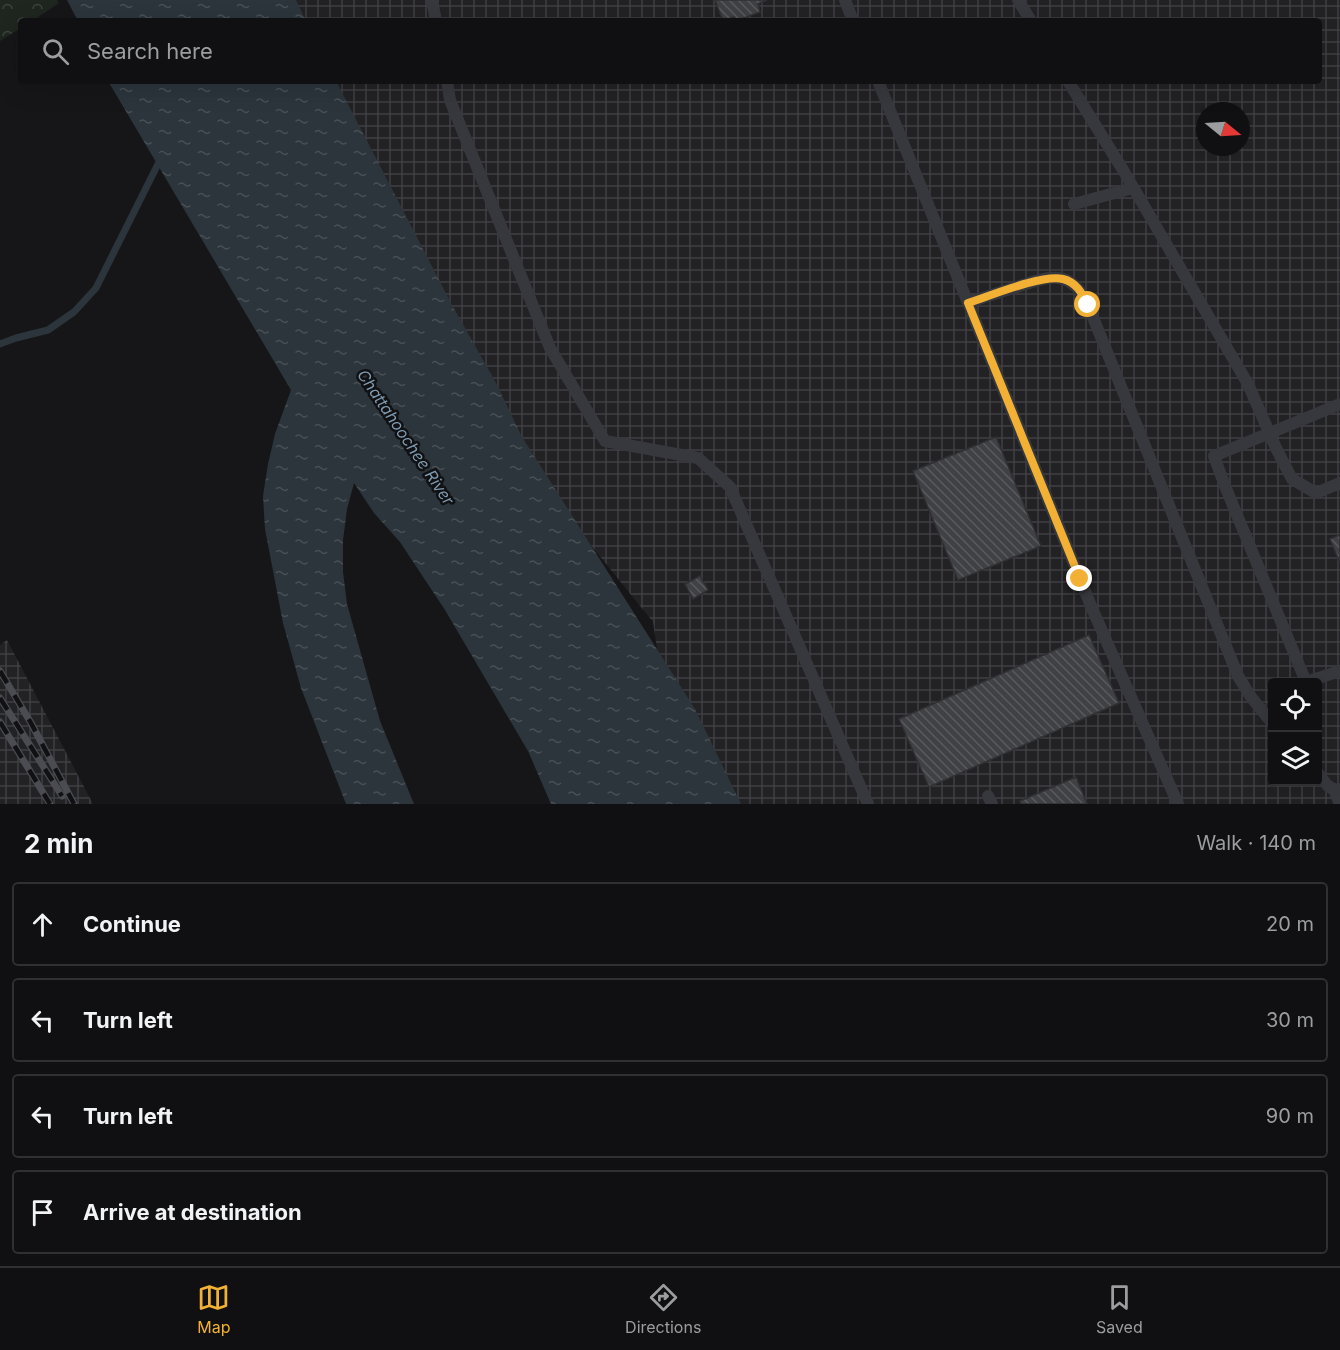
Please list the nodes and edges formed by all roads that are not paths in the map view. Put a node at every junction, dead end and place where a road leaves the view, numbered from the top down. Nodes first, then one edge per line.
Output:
1 (432, 0) edge
2 (845, 0) edge
3 (1018, 0) edge
4 (435, 18) edge
5 (852, 18) edge
6 (1029, 18) edge
7 (447, 84) edge
8 (879, 84) edge
9 (1070, 84) edge
10 (1133, 188) junction
11 (1074, 204) dead end
12 (968, 303) junction
13 (1340, 404) edge
14 (1269, 433) junction
15 (1340, 483) edge
16 (1340, 671) edge
17 (1268, 718) edge
18 (1322, 779) edge
19 (1337, 790) edge
20 (868, 804) edge
21 (1178, 804) edge
22 (1340, 804) edge

1 - 4 lane
2 - 5 lane
3 - 6 lane
7 - 20 lane
8 - 12 lane
9 - 10 lane
10 - 11 lane
10 - 14 lane
12 - 17 lane
12 - 21 lane
13 - 14 lane
14 - 15 lane
14 - 16 lane
18 - 19 lane
19 - 22 lane

